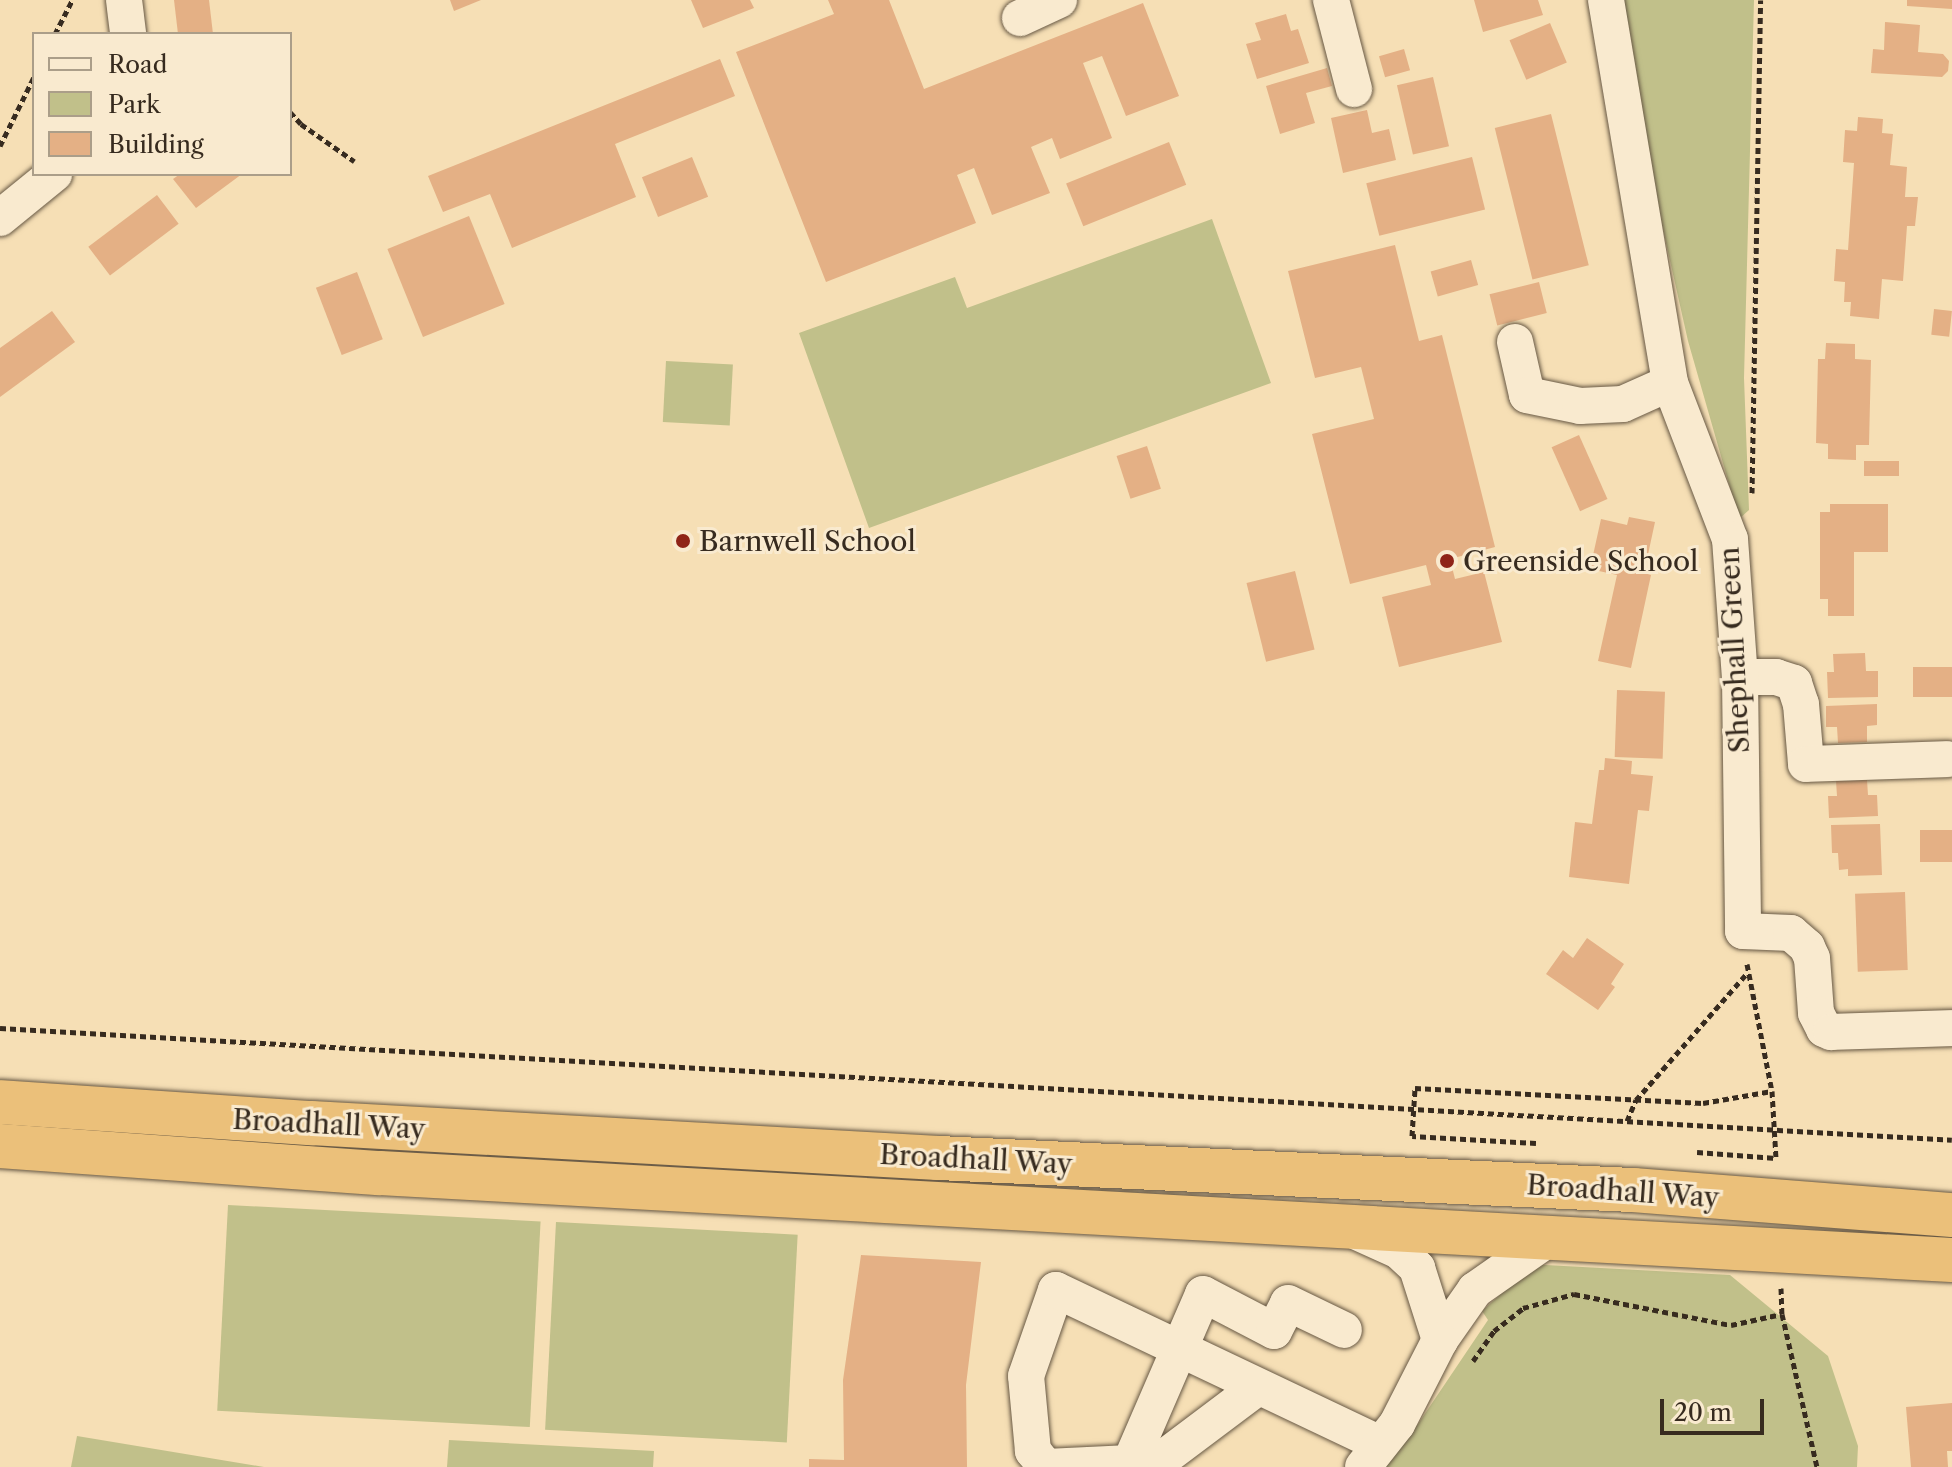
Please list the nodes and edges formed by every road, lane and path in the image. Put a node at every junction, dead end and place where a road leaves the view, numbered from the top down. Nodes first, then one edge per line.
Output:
1 (72, 0) edge
2 (124, 0) edge
3 (1059, 0) edge
4 (1331, 0) edge
5 (1606, 0) edge
6 (1761, 0) edge
7 (1020, 18) dead end
8 (56, 32) edge
9 (128, 32) edge
10 (32, 81) edge
11 (1354, 89) dead end
12 (292, 114) edge
13 (0, 146) edge
14 (354, 161) dead end
15 (52, 176) edge
16 (0, 218) edge
17 (1515, 342) dead end
18 (1670, 383) junction
19 (1730, 539) junction
20 (1740, 677) junction
21 (1947, 759) dead end
22 (1743, 931) junction
23 (1748, 972) junction
24 (0, 1028) edge
25 (1952, 1028) edge
26 (1772, 1091) junction
27 (1636, 1100) junction
28 (0, 1102) edge
29 (1414, 1108) junction
30 (1627, 1121) junction
31 (1773, 1128) junction
32 (1412, 1136) dead end
33 (1952, 1140) edge
34 (0, 1146) edge
35 (1952, 1215) edge
36 (1344, 1226) junction
37 (1548, 1239) junction
38 (1952, 1260) edge
39 (1781, 1280) dead end
40 (1782, 1314) junction
41 (1344, 1330) dead end
42 (1274, 1331) junction
43 (1440, 1340) junction
44 (1179, 1348) junction
45 (1467, 1368) dead end
46 (1256, 1386) junction
47 (1365, 1457) edge
48 (1130, 1463) junction
49 (1817, 1467) edge

1 - 8 path
2 - 9 street
3 - 7 street
4 - 11 street
5 - 18 street, Shephall Green
6 - 19 path
10 - 13 path
12 - 14 path
15 - 16 street
17 - 18 street
18 - 19 street, Shephall Green
19 - 20 street, Shephall Green
20 - 21 street
20 - 22 street, Shephall Green
22 - 23 path
22 - 25 street
23 - 26 path
23 - 27 path
24 - 29 path
26 - 27 path
26 - 31 path
27 - 29 path
27 - 30 path
28 - 35 highway, Broadhall Way
29 - 30 path
29 - 32 path
30 - 31 path
31 - 33 path
34 - 36 highway, Broadhall Way
36 - 37 highway, Broadhall Way
36 - 43 street
37 - 38 highway, Broadhall Way
37 - 43 street
39 - 40 path
40 - 45 path
40 - 49 path
41 - 42 street
42 - 44 street
42 - 46 street
43 - 47 street
44 - 46 street
44 - 48 street
44 - 48 street
46 - 47 street
46 - 48 street

